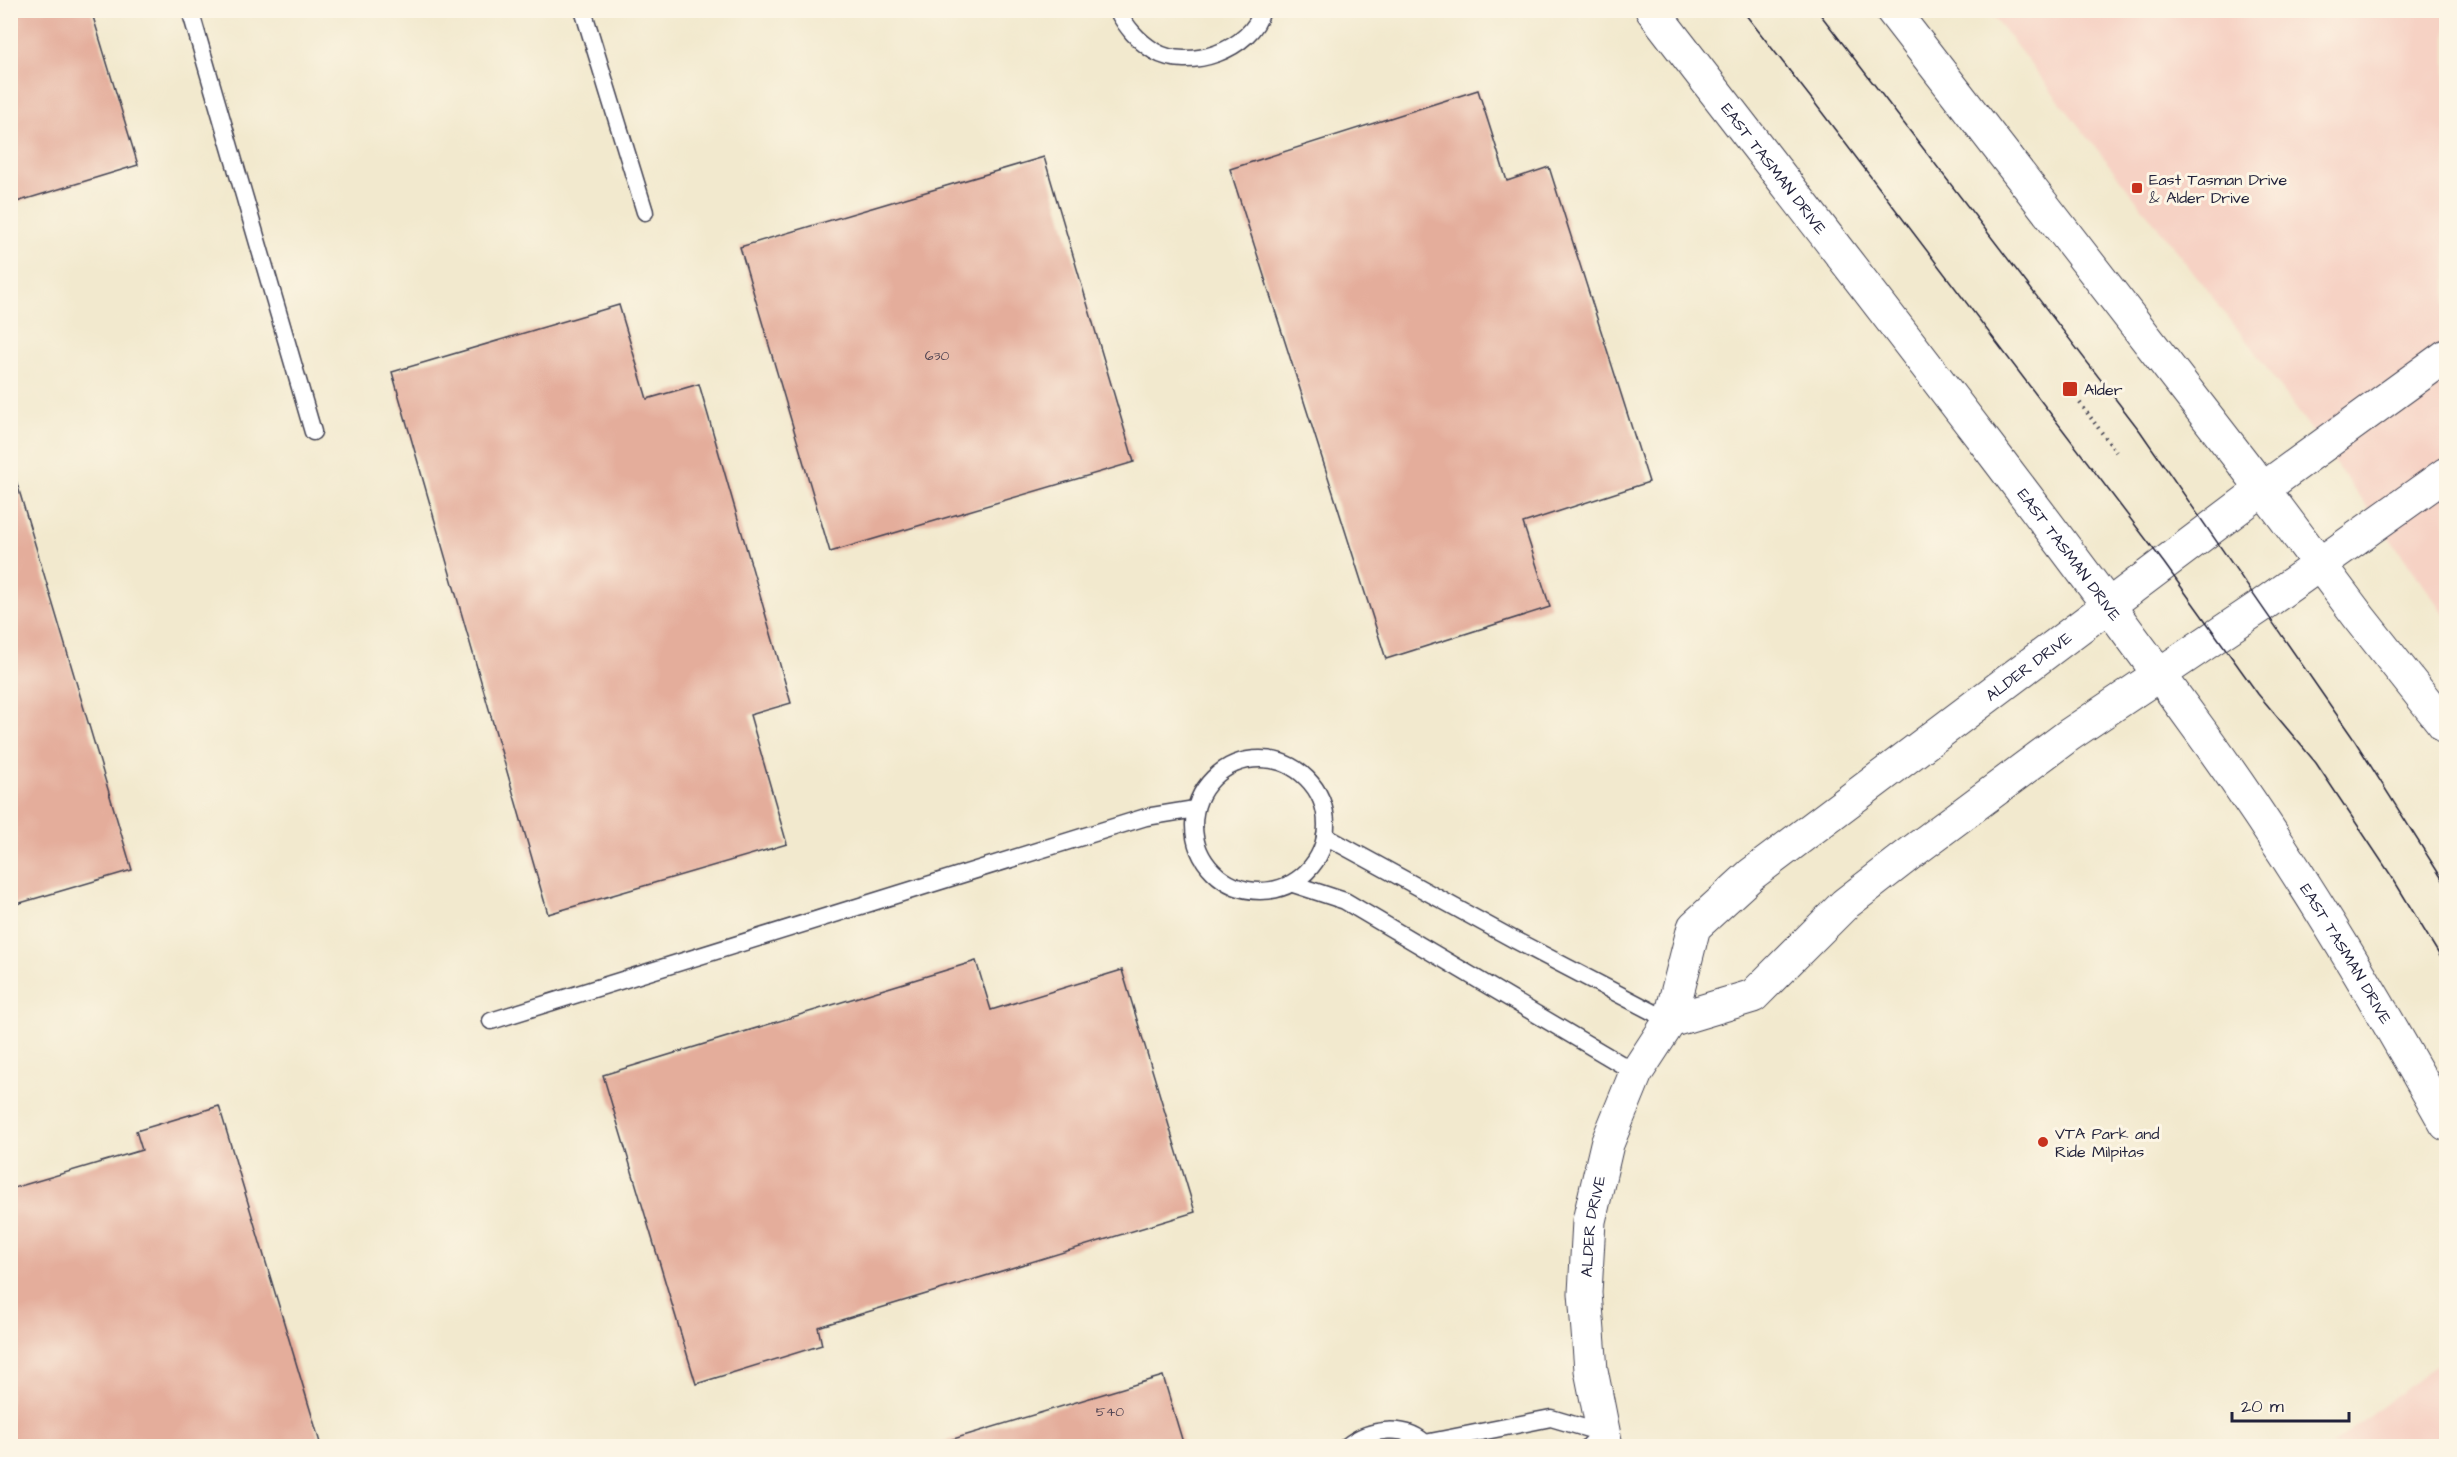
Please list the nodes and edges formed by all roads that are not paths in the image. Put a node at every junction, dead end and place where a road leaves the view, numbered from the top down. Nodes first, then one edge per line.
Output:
1 (190, 10) edge
2 (584, 10) edge
3 (1117, 10) edge
4 (1262, 10) edge
5 (1652, 10) edge
6 (1892, 10) edge
7 (645, 212) dead end
8 (2446, 356) edge
9 (313, 432) dead end
10 (2446, 474) edge
11 (2263, 489) junction
12 (2319, 565) junction
13 (2108, 606) junction
14 (2158, 675) junction
15 (2446, 727) edge
16 (1195, 809) junction
17 (1325, 836) junction
18 (1293, 884) junction
19 (491, 1021) dead end
20 (1670, 1021) junction
21 (1636, 1073) junction
22 (2446, 1124) edge
23 (1599, 1442) edge
24 (1427, 1445) edge
25 (1347, 1446) edge

1 - 9 lane
2 - 7 lane
3 - 4 lane
5 - 13 street, EAST TASMAN DRIVE
6 - 11 street
8 - 11 street, ALDER DRIVE
10 - 12 street
11 - 12 street
11 - 13 street, ALDER DRIVE
12 - 14 street
12 - 15 street
13 - 14 street, EAST TASMAN DRIVE
13 - 20 street, ALDER DRIVE
14 - 20 street
14 - 22 street, EAST TASMAN DRIVE
16 - 17 lane
16 - 18 lane
16 - 19 lane
17 - 18 lane
17 - 20 lane
18 - 21 lane
20 - 21 street, ALDER DRIVE
21 - 23 street, ALDER DRIVE
23 - 24 lane
24 - 25 lane

